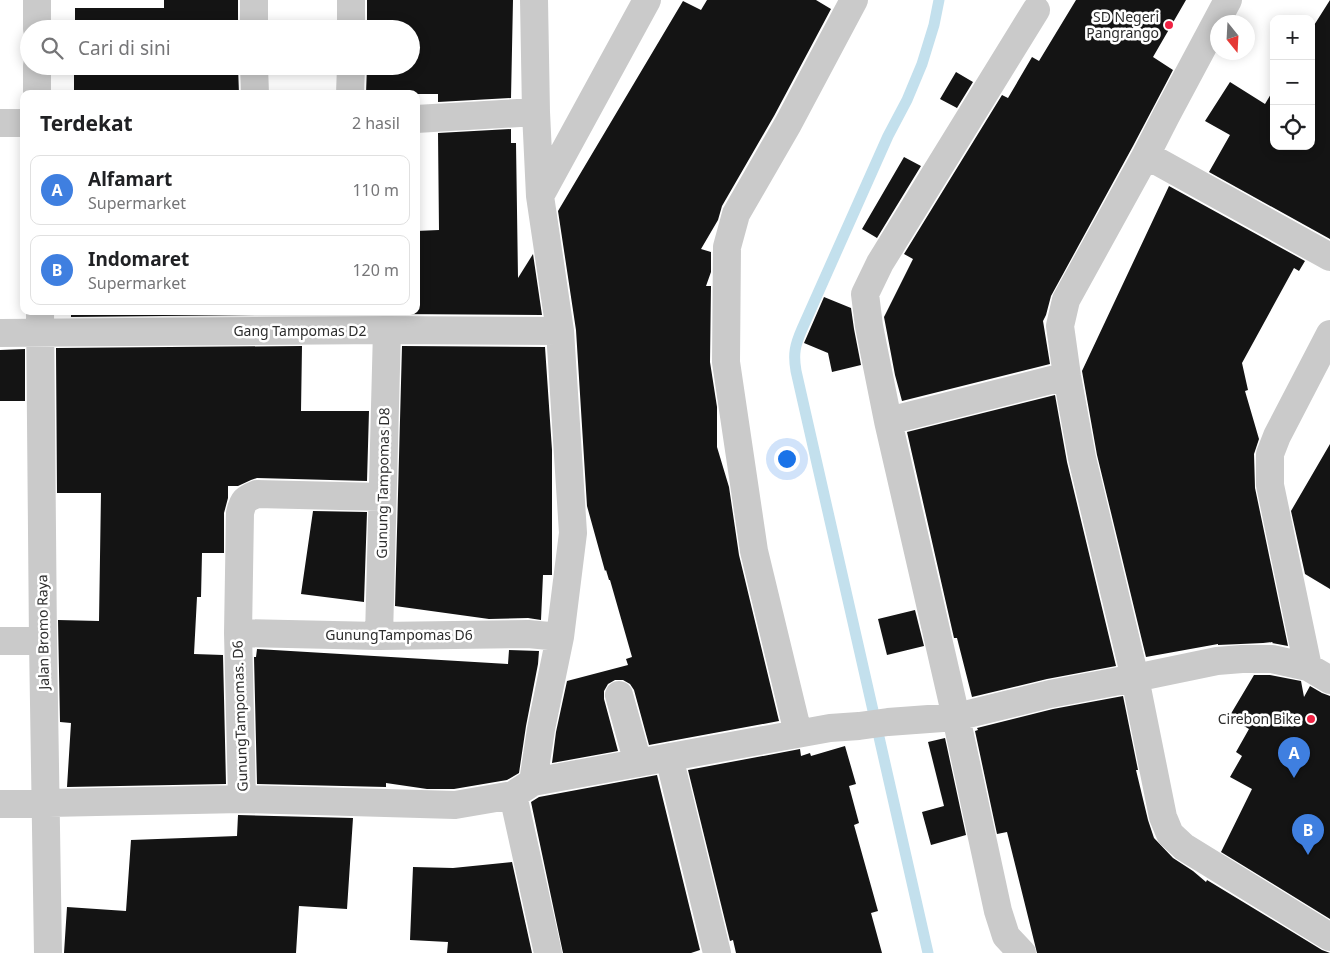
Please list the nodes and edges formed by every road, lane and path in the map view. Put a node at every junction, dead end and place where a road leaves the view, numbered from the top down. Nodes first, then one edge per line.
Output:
1 (37, 0) edge
2 (254, 0) edge
3 (351, 0) edge
4 (534, 0) edge
5 (647, 0) edge
6 (854, 0) edge
7 (1228, 0) edge
8 (1036, 10) dead end
9 (37, 20) edge
10 (254, 20) edge
11 (351, 20) edge
12 (37, 75) edge
13 (254, 75) edge
14 (351, 75) edge
15 (37, 90) edge
16 (255, 90) edge
17 (350, 90) edge
18 (536, 112) junction
19 (420, 119) edge
20 (0, 123) edge
21 (20, 123) edge
22 (1146, 155) junction
23 (540, 196) junction
24 (1330, 257) edge
25 (40, 322) edge
26 (386, 330) junction
27 (560, 331) junction
28 (0, 333) edge
29 (1330, 334) edge
30 (1067, 376) junction
31 (888, 420) junction
32 (382, 497) junction
33 (238, 633) junction
34 (379, 636) junction
35 (560, 637) junction
36 (0, 641) edge
37 (43, 641) junction
38 (1319, 674) edge
39 (1135, 678) junction
40 (619, 695) dead end
41 (956, 717) junction
42 (798, 733) junction
43 (669, 757) junction
44 (638, 763) junction
45 (523, 788) junction
46 (242, 799) junction
47 (46, 803) junction
48 (0, 804) edge
49 (1330, 937) edge
50 (48, 953) edge
51 (548, 953) edge
52 (717, 953) edge
53 (1022, 953) edge

1 - 9 street
2 - 10 street
3 - 11 street
4 - 18 street
5 - 23 street
6 - 42 street
7 - 22 street
8 - 31 street
12 - 15 street
13 - 16 street
14 - 17 street
18 - 19 street
18 - 23 street
20 - 21 street
22 - 24 street
22 - 30 street
23 - 27 street
25 - 26 street, Gang Tampomas D2
25 - 28 street, Gang Tampomas D2
25 - 37 street, Jalan Bromo Raya
26 - 27 street, Gang Tampomas D2
26 - 32 street, Gunung Tampomas D8
27 - 35 street
29 - 38 street
30 - 31 street
30 - 39 street
31 - 41 street
32 - 33 street, GunungTampomas. D6
32 - 34 street, Gunung Tampomas D8
33 - 34 street, GunungTampomas D6
33 - 46 street, GunungTampomas. D6
34 - 35 street, GunungTampomas D6
35 - 45 street
36 - 37 street
37 - 47 street, Jalan Bromo Raya
38 - 39 street
39 - 41 street
39 - 49 street
40 - 44 street
41 - 42 street
41 - 53 street
42 - 43 street
43 - 44 street
43 - 52 street
44 - 45 street
45 - 46 street
45 - 51 street
46 - 47 street
47 - 48 street
47 - 50 street, Jalan Bromo Raya

